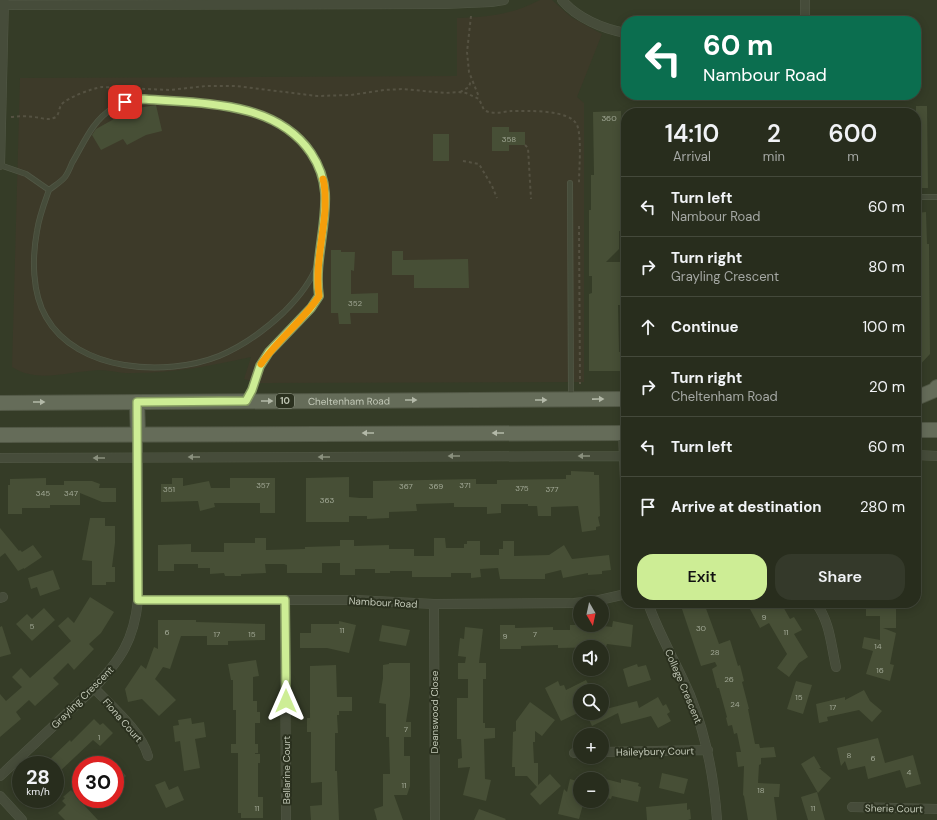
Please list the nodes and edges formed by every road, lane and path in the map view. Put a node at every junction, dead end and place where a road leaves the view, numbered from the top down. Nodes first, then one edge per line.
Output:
1 (504, 0) edge
2 (562, 0) edge
3 (805, 0) edge
4 (4, 2) edge
5 (154, 2) edge
6 (299, 2) edge
7 (444, 2) edge
8 (471, 16) dead end
9 (805, 16) edge
10 (621, 32) edge
11 (471, 79) junction
12 (458, 92) junction
13 (479, 99) junction
14 (1, 118) edge
15 (525, 145) dead end
16 (463, 161) dead end
17 (0, 165) edge
18 (570, 183) dead end
19 (579, 187) dead end
20 (49, 190) junction
21 (921, 197) edge
22 (937, 197) edge
23 (497, 198) dead end
24 (531, 199) dead end
25 (579, 218) dead end
26 (319, 261) junction
27 (580, 384) dead end
28 (937, 387) edge
29 (921, 396) edge
30 (921, 398) edge
31 (621, 399) edge
32 (937, 399) edge
33 (571, 400) junction
34 (246, 401) junction
35 (0, 402) edge
36 (137, 402) junction
37 (621, 433) edge
38 (138, 434) junction
39 (0, 435) edge
40 (921, 455) edge
41 (621, 456) edge
42 (937, 456) edge
43 (0, 458) edge
44 (138, 458) junction
45 (621, 595) edge
46 (138, 600) junction
47 (285, 600) junction
48 (434, 604) junction
49 (650, 608) edge
50 (820, 608) edge
51 (836, 667) dead end
52 (94, 688) junction
53 (708, 750) junction
54 (609, 752) edge
55 (148, 756) dead end
56 (0, 776) edge
57 (0, 796) edge
58 (852, 807) dead end
59 (937, 809) edge
60 (22, 820) edge
61 (286, 820) edge
62 (435, 820) edge
63 (717, 820) edge

1 - 7 street
2 - 10 street
3 - 9 street
4 - 5 street
4 - 14 street
5 - 6 street
6 - 7 street
8 - 11 path
11 - 12 path
11 - 13 path
12 - 13 path
12 - 14 path
13 - 19 path
14 - 17 street
15 - 24 path
16 - 23 path
17 - 20 lane
18 - 33 lane
20 - 26 lane
20 - 26 lane
21 - 22 lane
25 - 27 path
26 - 34 lane
28 - 29 main road
30 - 32 main road
33 -> 31 main road, Cheltenham Road / 10
34 -> 33 main road, Cheltenham Road / 10
34 - 36 main road, Cheltenham Road / 10
35 -> 36 main road, Cheltenham Road / 10
36 - 38 main road
37 -> 38 main road
38 - 39 main road
38 - 44 street, Grayling Crescent
40 - 42 street
41 -> 44 street
44 -> 43 street
44 - 46 street, Grayling Crescent
45 - 48 street, Nambour Road
46 - 47 street, Nambour Road
46 - 52 street, Grayling Crescent
47 - 48 street, Nambour Road
47 - 61 street, Bellarine Court
48 - 62 street, Deanswood Close
49 - 53 street, College Crescent
50 - 51 street
52 - 55 street, Fiona Court
52 - 56 street, Grayling Crescent
53 - 54 street, Haileybury Court
53 - 63 street, College Crescent
57 - 60 street
58 - 59 street, Sherie Court

